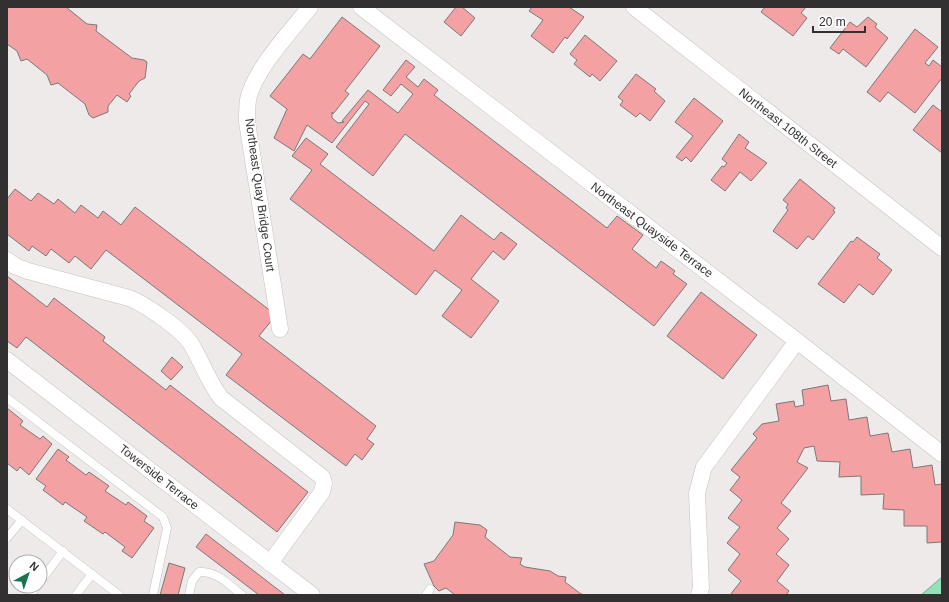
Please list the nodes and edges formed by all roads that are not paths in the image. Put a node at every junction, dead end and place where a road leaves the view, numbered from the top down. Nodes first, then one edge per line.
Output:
1 (310, 7) edge
2 (361, 7) edge
3 (634, 7) edge
4 (942, 248) edge
5 (7, 260) edge
6 (280, 329) dead end
7 (797, 341) junction
8 (7, 360) edge
9 (7, 398) edge
10 (942, 454) edge
11 (7, 509) edge
12 (22, 520) junction
13 (7, 538) edge
14 (64, 551) junction
15 (270, 563) junction
16 (48, 572) edge
17 (92, 574) junction
18 (76, 595) edge
19 (119, 595) edge
20 (153, 595) edge
21 (189, 595) edge
22 (242, 595) edge
23 (312, 595) edge
24 (699, 595) edge

1 - 6 street, Northeast Quay Bridge Court
2 - 7 street, Northeast Quayside Terrace
3 - 4 street, Northeast 108th Street
5 - 15 street
7 - 10 street, Northeast Quayside Terrace
7 - 24 street
8 - 15 street, Towerside Terrace
9 - 20 lane
11 - 12 lane
12 - 13 lane
12 - 14 lane
14 - 16 lane
14 - 17 lane
15 - 23 street, Towerside Terrace
17 - 18 lane
17 - 19 lane
21 - 22 lane

